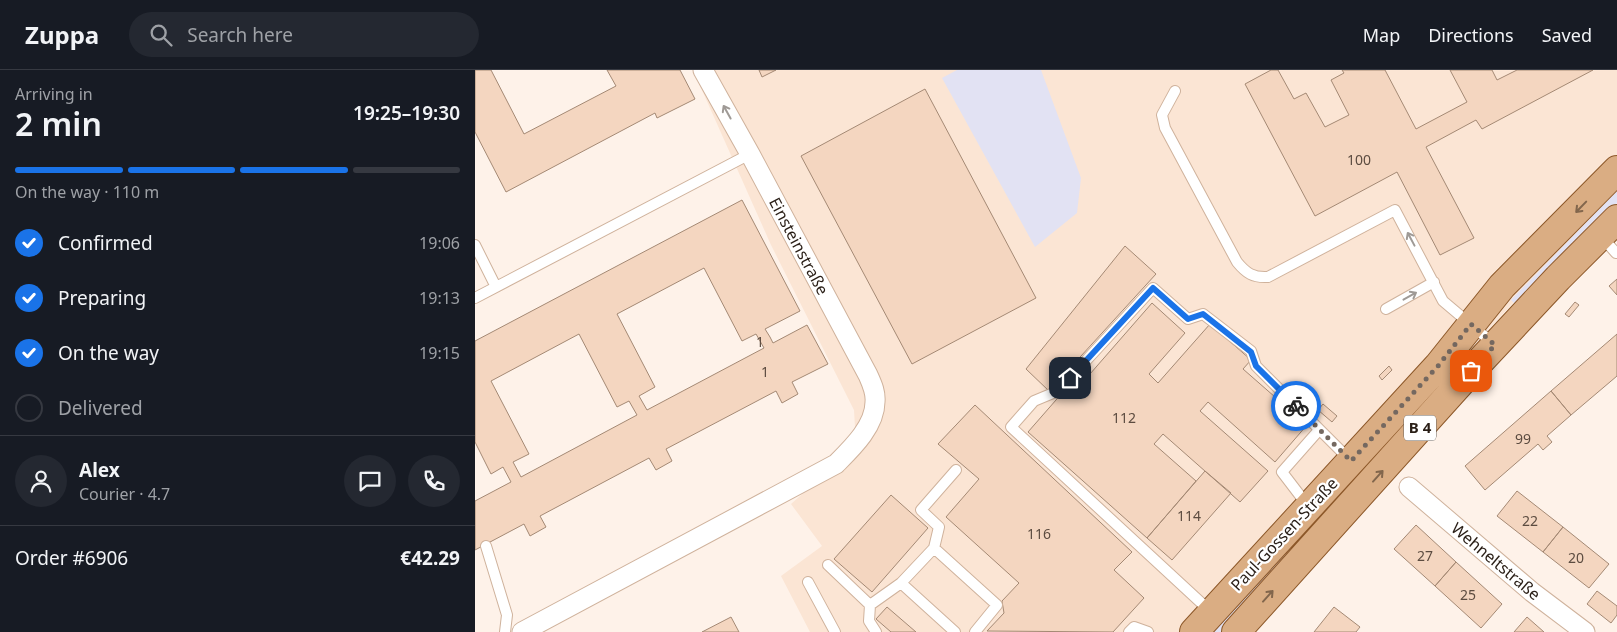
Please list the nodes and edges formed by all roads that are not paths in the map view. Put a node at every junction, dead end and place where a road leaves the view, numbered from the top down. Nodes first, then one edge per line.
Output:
1 (703, 70) edge
2 (1175, 92) dead end
3 (750, 154) junction
4 (1617, 170) edge
5 (1611, 236) edge
6 (475, 245) edge
7 (1524, 265) junction
8 (1434, 282) junction
9 (496, 287) junction
10 (1548, 289) junction
11 (475, 298) edge
12 (1386, 309) dead end
13 (1471, 324) junction
14 (1495, 345) junction
15 (1319, 430) junction
16 (1351, 461) junction
17 (956, 470) dead end
18 (1409, 488) dead end
19 (1308, 507) junction
20 (486, 546) dead end
21 (934, 548) junction
22 (828, 566) dead end
23 (809, 582) dead end
24 (901, 583) junction
25 (870, 605) junction
26 (1203, 622) edge
27 (505, 632) edge
28 (522, 632) edge
29 (835, 632) edge
30 (876, 632) edge
31 (955, 632) edge
32 (975, 632) edge
33 (1129, 632) edge
34 (1148, 632) edge
35 (1236, 632) edge
36 (1585, 632) edge

3 -> 1 street, Einsteinstraße
8 -> 2 lane
3 - 9 lane
3 - 28 street, Einsteinstraße
4 -> 7 main road, Paul-Gossen-Straße / B 4
5 - 10 main road, Paul-Gossen-Straße / B 4
6 - 9 lane
7 - 10 main road
7 - 13 main road, Paul-Gossen-Straße / B 4
12 -> 8 lane
8 - 13 lane
9 - 11 lane
10 - 14 main road, Paul-Gossen-Straße / B 4
13 - 14 lane
13 - 16 main road, Paul-Gossen-Straße / B 4
35 -> 14 main road, Paul-Gossen-Straße / B 4
15 - 16 lane
15 - 19 lane
15 - 26 lane
16 - 19 main road, Paul-Gossen-Straße / B 4
17 - 21 lane
18 - 36 street, Wehneltstraße
19 - 26 main road, Paul-Gossen-Straße / B 4
20 - 27 lane
21 - 24 lane
21 - 32 lane
22 - 25 lane
23 - 29 lane
24 - 25 lane
24 - 31 lane
25 - 30 lane
33 - 34 lane

